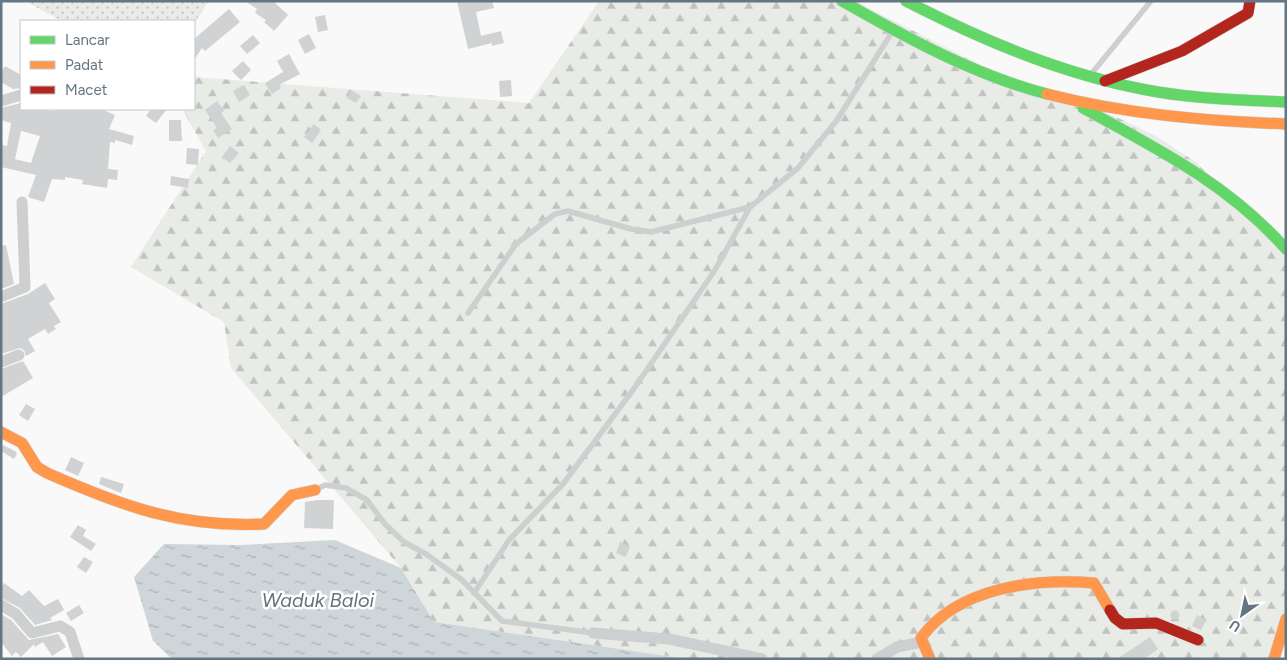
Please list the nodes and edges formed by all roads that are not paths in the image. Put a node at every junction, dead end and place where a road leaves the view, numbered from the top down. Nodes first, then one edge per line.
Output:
1 (842, 1) edge
2 (906, 1) edge
3 (1151, 1) edge
4 (1250, 1) edge
5 (893, 30) junction
6 (1088, 77) junction
7 (1105, 81) junction
8 (20, 95) edge
9 (1066, 99) junction
10 (1, 101) edge
11 (1286, 102) edge
12 (1286, 124) edge
13 (22, 202) dead end
14 (750, 207) junction
15 (1286, 249) edge
16 (1, 298) edge
17 (468, 313) dead end
18 (19, 355) dead end
19 (1, 362) edge
20 (1, 432) edge
21 (315, 490) joint
22 (474, 593) junction
23 (1, 605) edge
24 (1286, 619) edge
25 (593, 633) joint
26 (1198, 640) dead end
27 (922, 642) junction
28 (79, 659) edge
29 (762, 659) edge
30 (877, 659) edge
31 (930, 659) edge
32 (1274, 659) edge

1 - 5 main road
2 - 6 main road
3 - 6 lane
4 - 7 main road
5 - 9 main road
5 - 14 lane
6 - 7 main road
7 - 11 main road
8 - 10 street
9 - 12 main road
9 - 15 main road
13 - 16 street
14 - 17 lane
14 - 22 lane
18 - 19 street
20 - 21 main road
21 - 22 lane
22 - 25 lane
23 - 28 street
24 - 32 main road
25 - 29 street
26 - 27 main road
27 - 30 street
27 - 31 main road

